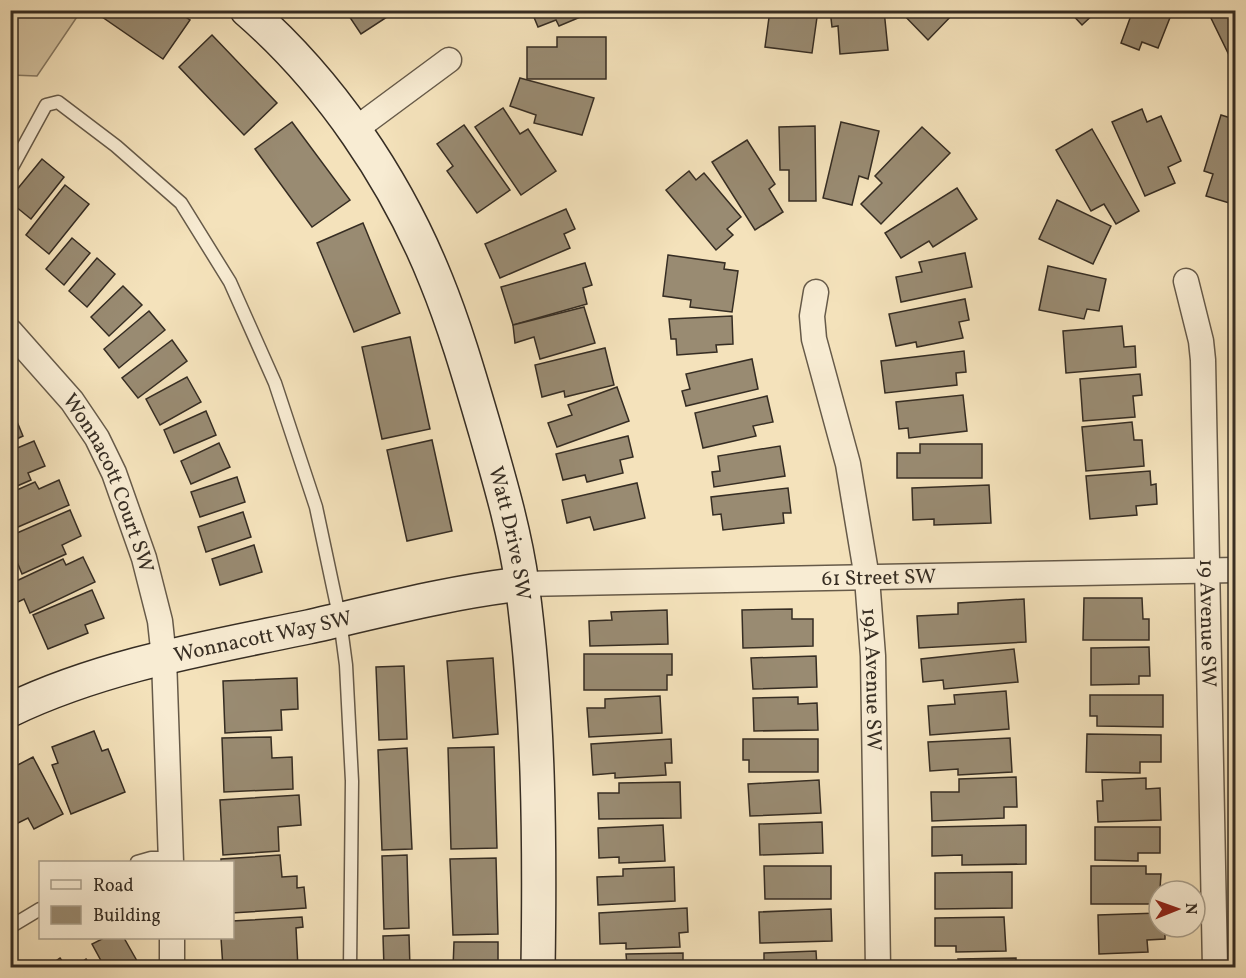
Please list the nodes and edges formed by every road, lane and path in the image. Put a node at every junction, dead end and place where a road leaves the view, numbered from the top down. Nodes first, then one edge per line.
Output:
1 (247, 10) edge
2 (449, 60) dead end
3 (353, 131) junction
4 (10, 171) edge
5 (1186, 281) dead end
6 (816, 292) dead end
7 (10, 331) edge
8 (1236, 570) edge
9 (1207, 571) junction
10 (867, 578) junction
11 (522, 584) junction
12 (340, 620) junction
13 (164, 658) junction
14 (10, 710) edge
15 (171, 860) edge
16 (141, 861) edge
17 (39, 910) edge
18 (10, 927) edge
19 (172, 939) edge
20 (172, 968) edge
21 (350, 968) edge
22 (538, 968) edge
23 (878, 968) edge
24 (1215, 968) edge

1 - 3 street, Watt Drive SW
2 - 3 street
3 - 11 street, Watt Drive SW
4 - 12 lane
5 - 9 street, 19 Avenue SW
6 - 10 street, 19A Avenue SW
7 - 13 street, Wonnacott Court SW
8 - 9 street, 61 Street SW
9 - 10 street, 61 Street SW
9 - 24 street, 19 Avenue SW
10 - 11 street, 61 Street SW
10 - 23 street, 19A Avenue SW
11 - 12 street, Wonnacott Way SW
11 - 22 street, Watt Drive SW
12 - 13 street, Wonnacott Way SW
12 - 21 lane
13 - 14 street, Wonnacott Way SW
13 - 15 street, Wonnacott Court SW
15 - 16 lane
17 - 18 lane
19 - 20 street

